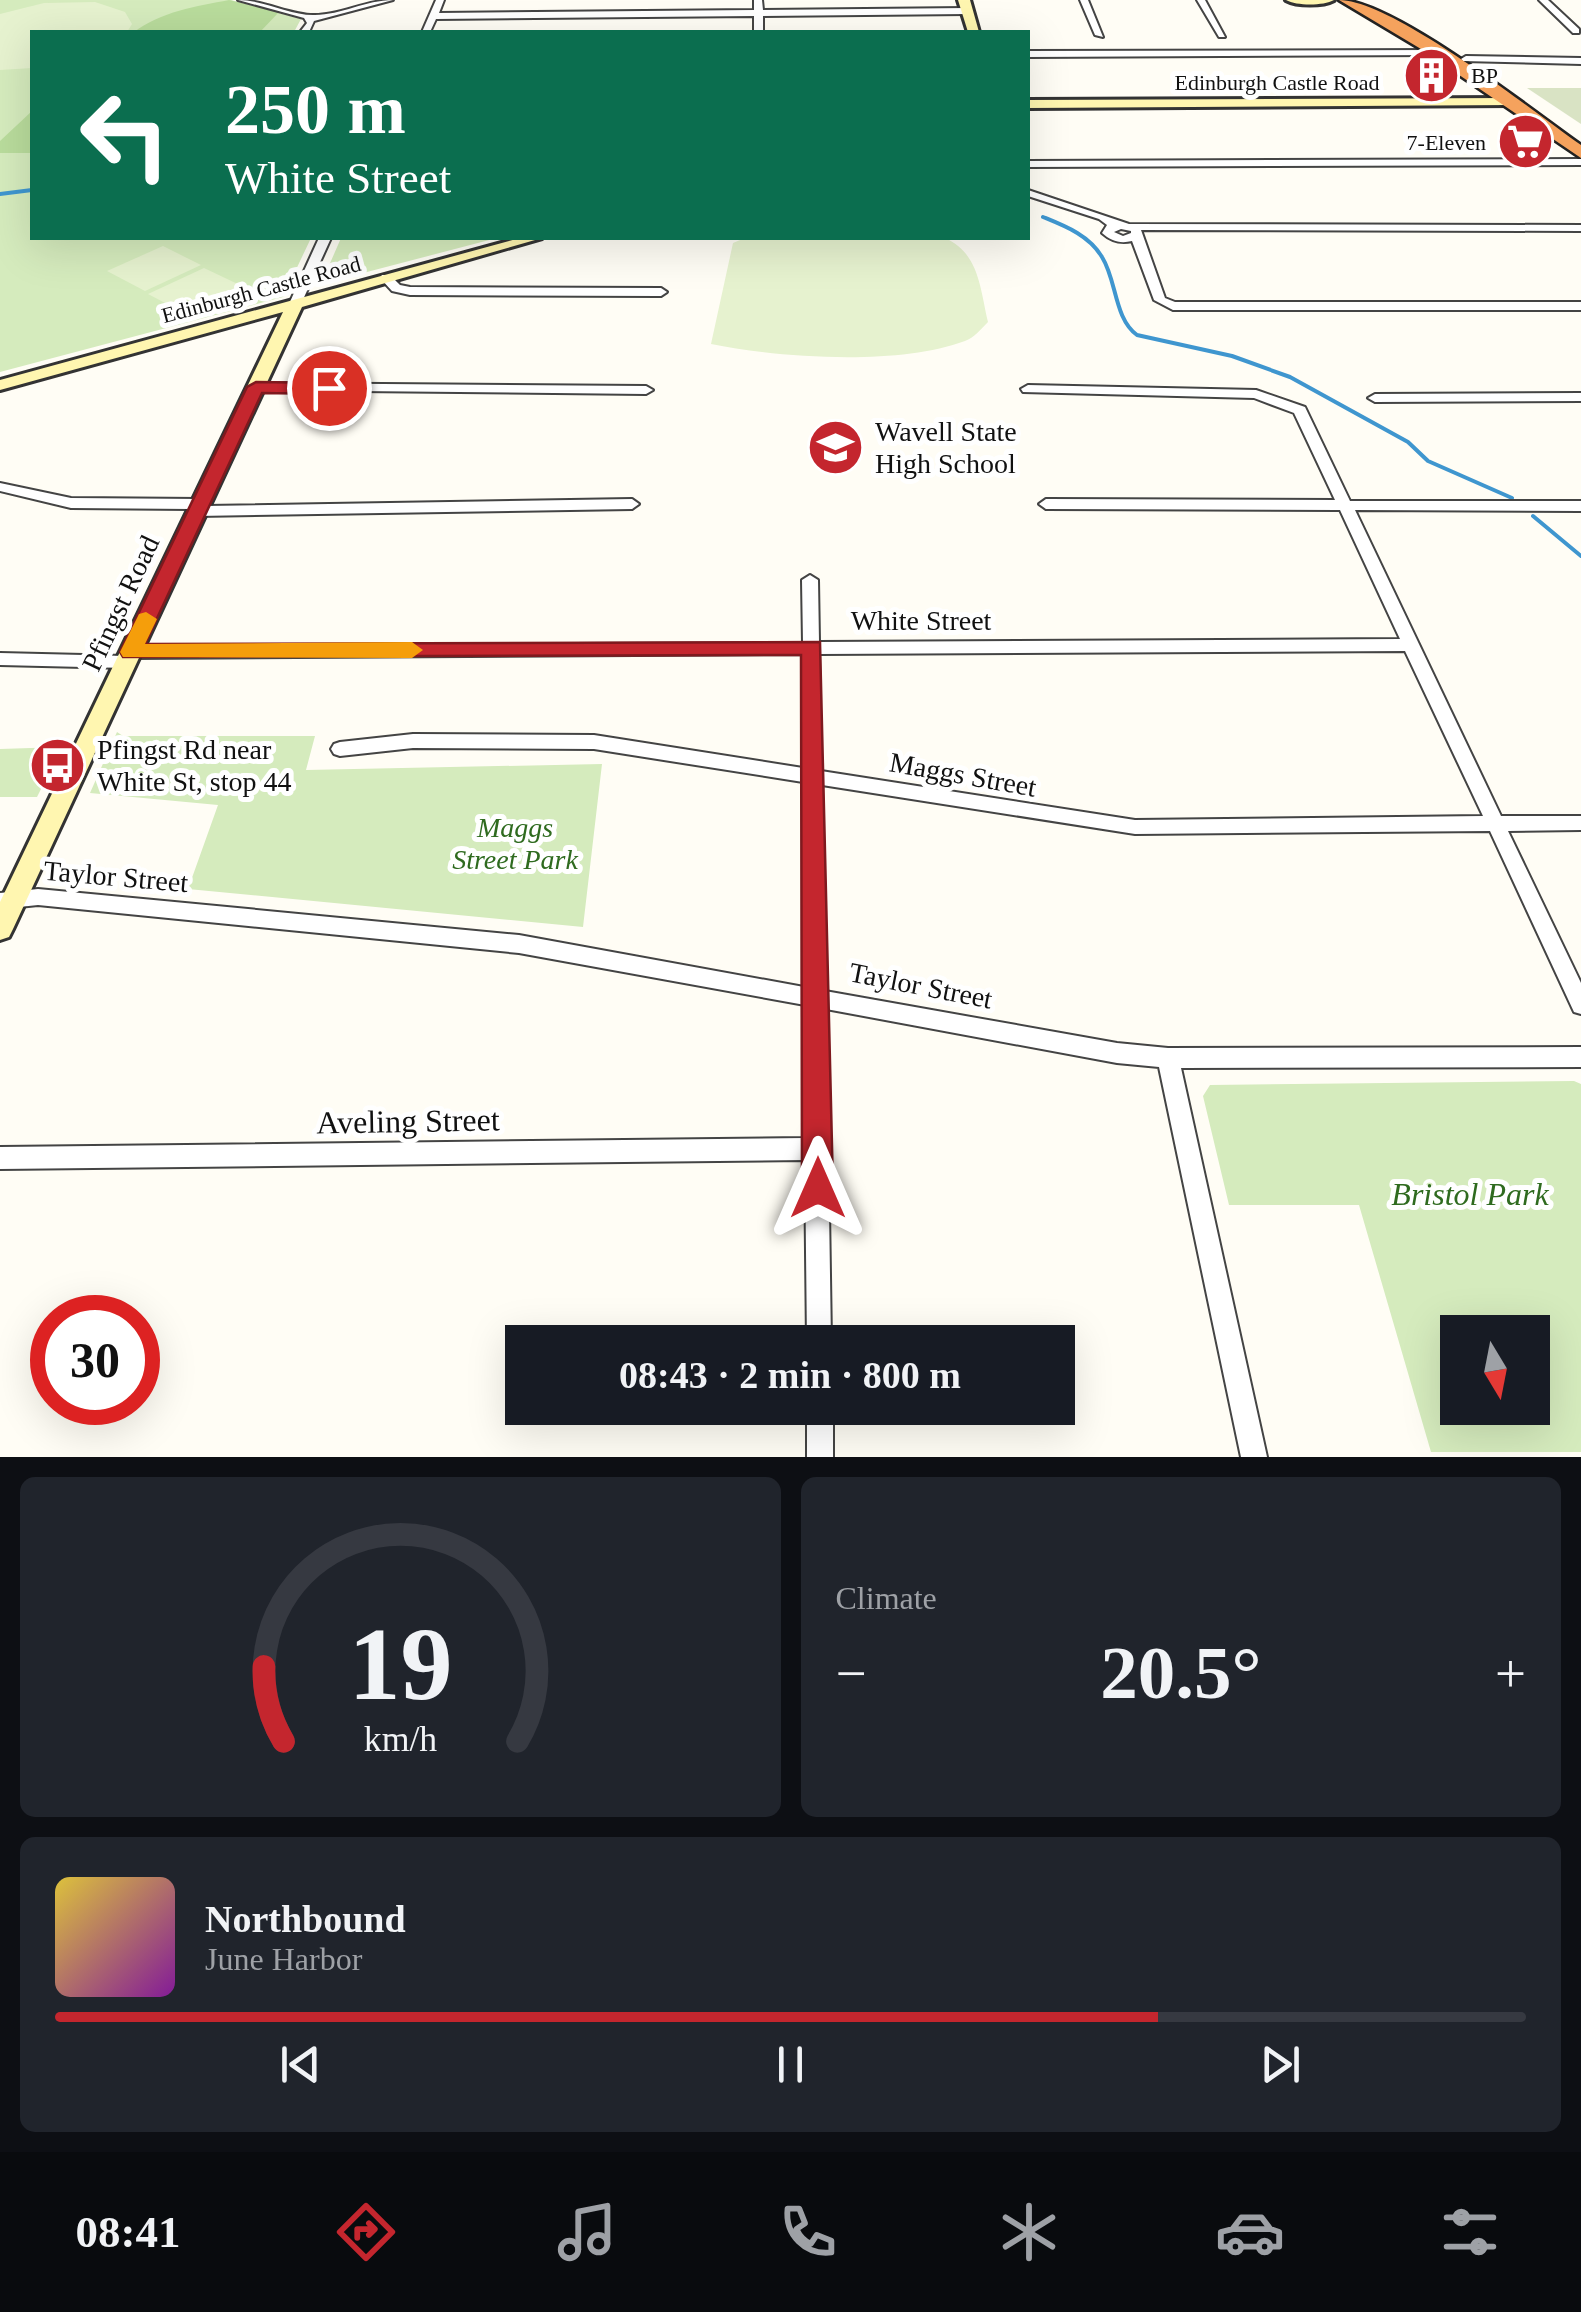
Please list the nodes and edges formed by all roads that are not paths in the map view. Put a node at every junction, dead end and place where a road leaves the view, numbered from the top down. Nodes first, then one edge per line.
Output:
1 (242, 0) edge
2 (267, 0) edge
3 (390, 0) edge
4 (440, 0) edge
5 (758, 0) edge
6 (1084, 0) edge
7 (1201, 0) edge
8 (1292, 0) edge
9 (1328, 0) edge
10 (1346, 0) edge
11 (1365, 0) edge
12 (1543, 0) edge
13 (255, 4) junction
14 (966, 5) edge
15 (758, 13) junction
16 (434, 16) junction
17 (310, 19) junction
18 (307, 30) edge
19 (427, 30) edge
20 (759, 30) edge
21 (973, 30) edge
22 (1576, 30) dead end
23 (1100, 35) dead end
24 (1222, 35) dead end
25 (1436, 52) junction
26 (1030, 54) edge
27 (1466, 60) junction
28 (1506, 62) junction
29 (1581, 62) edge
30 (1483, 71) junction
31 (1509, 102) junction
32 (1030, 106) edge
33 (1581, 138) edge
34 (1581, 153) edge
35 (1581, 162) edge
36 (1030, 164) edge
37 (1030, 194) edge
38 (1113, 227) junction
39 (1581, 228) edge
40 (1135, 233) junction
41 (325, 240) edge
42 (527, 240) edge
43 (1122, 240) junction
44 (1143, 254) junction
45 (386, 278) junction
46 (661, 292) dead end
47 (295, 304) junction
48 (1581, 306) edge
49 (0, 385) edge
50 (256, 387) junction
51 (1028, 389) dead end
52 (646, 390) dead end
53 (1581, 397) edge
54 (1374, 398) dead end
55 (0, 487) edge
56 (632, 504) dead end
57 (1046, 504) dead end
58 (1347, 506) junction
59 (1581, 506) edge
60 (199, 508) junction
61 (810, 580) dead end
62 (1412, 645) junction
63 (812, 648) junction
64 (128, 657) junction
65 (0, 659) edge
66 (340, 749) dead end
67 (813, 778) junction
68 (1581, 823) edge
69 (1496, 824) junction
70 (7, 900) edge
71 (0, 929) edge
72 (815, 995) junction
73 (1581, 1005) edge
74 (1168, 1058) junction
75 (1581, 1058) edge
76 (817, 1150) junction
77 (0, 1158) edge
78 (819, 1325) edge
79 (820, 1425) edge
80 (820, 1457) edge
81 (1254, 1457) edge

1 - 13 street
2 - 13 street
3 - 17 street
4 - 16 street
5 - 15 street
6 - 23 street
7 - 24 street
8 - 9 street
10 - 25 highway
11 - 27 highway
12 - 22 street
13 - 17 street
14 - 15 street
14 - 21 street
15 - 16 street
15 - 20 street
16 - 19 street
17 - 18 street
25 - 26 street
25 - 31 highway
27 - 28 street
27 - 30 highway
28 - 29 street
28 - 30 street
30 - 33 highway
31 - 32 street, Edinburgh Castle Road
31 - 34 highway
35 - 36 street
37 - 38 street
38 - 40 street
38 - 43 street
39 - 40 street
40 - 43 street
40 - 44 street
41 - 47 street
42 - 45 street, Edinburgh Castle Road
43 - 44 street
44 - 48 street
45 - 46 street
45 - 47 street, Edinburgh Castle Road
47 - 49 street, Edinburgh Castle Road
47 - 50 street, Pfingst Road
50 - 52 street
50 - 60 street, Pfingst Road
51 - 58 street
53 - 54 street
55 - 60 street
56 - 60 street
57 - 58 street
58 - 59 street
58 - 62 street
60 - 64 street, Pfingst Road
61 - 63 street
62 - 63 street, White Street
62 - 69 street
63 - 64 street, White Street
63 - 67 street
64 - 65 street, White Street
64 - 70 street, Pfingst Road
66 - 67 street, Maggs Street
67 - 69 street, Maggs Street
67 - 72 street
68 - 69 street, Maggs Street
69 - 73 street
70 - 71 street, Pfingst Road
70 - 72 street, Taylor Street
72 - 74 street, Taylor Street
72 - 76 street
74 - 75 street, Taylor Street
74 - 81 street
76 - 77 street, Aveling Street
76 - 78 street
79 - 80 street

